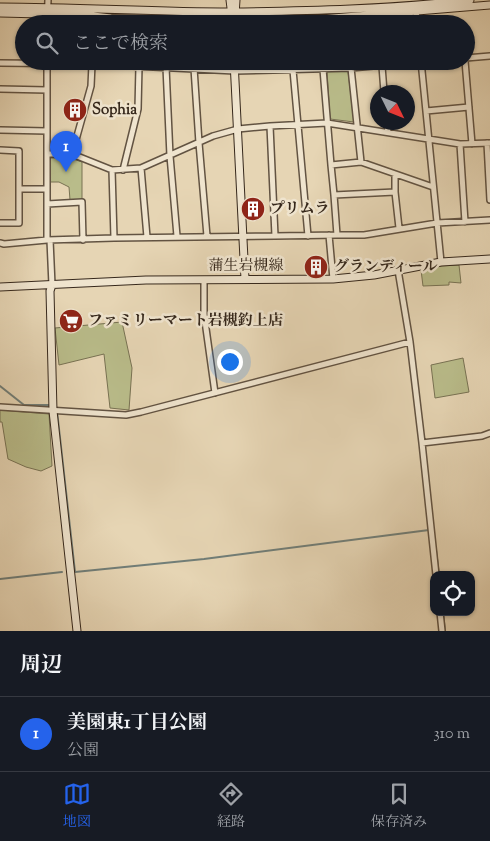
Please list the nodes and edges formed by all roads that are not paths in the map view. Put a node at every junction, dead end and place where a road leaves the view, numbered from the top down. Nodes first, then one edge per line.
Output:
1 (230, 0) edge
2 (236, 0) edge
3 (470, 0) edge
4 (416, 5) edge
5 (490, 6) edge
6 (0, 7) edge
7 (48, 7) edge
8 (233, 12) junction
9 (0, 13) edge
10 (94, 15) edge
11 (345, 15) edge
12 (490, 56) edge
13 (475, 58) edge
14 (0, 63) edge
15 (15, 63) edge
16 (47, 70) edge
17 (92, 70) edge
18 (139, 70) edge
19 (166, 70) edge
20 (194, 70) edge
21 (221, 70) edge
22 (293, 70) joint
23 (323, 70) edge
24 (351, 70) edge
25 (382, 70) edge
26 (422, 70) edge
27 (467, 70) edge
28 (235, 71) junction
29 (383, 85) edge
30 (0, 88) edge
31 (47, 90) junction
32 (469, 107) junction
33 (426, 112) junction
34 (327, 123) junction
35 (298, 125) junction
36 (270, 126) junction
37 (358, 127) junction
38 (238, 128) junction
39 (0, 130) edge
40 (47, 131) junction
41 (388, 132) joint
42 (429, 139) junction
43 (199, 143) junction
44 (488, 143) edge
45 (460, 144) junction
46 (472, 144) junction
47 (0, 150) edge
48 (47, 154) junction
49 (72, 154) junction
50 (170, 156) junction
51 (361, 162) junction
52 (331, 165) junction
53 (141, 168) junction
54 (112, 170) junction
55 (123, 170) junction
56 (395, 174) junction
57 (433, 187) junction
58 (19, 189) junction
59 (47, 189) junction
60 (395, 192) junction
61 (334, 195) junction
62 (490, 200) edge
63 (47, 204) junction
64 (490, 220) edge
65 (465, 222) junction
66 (0, 223) edge
67 (437, 223) junction
68 (399, 228) junction
69 (329, 235) junction
70 (337, 235) junction
71 (177, 236) junction
72 (208, 236) junction
73 (243, 236) junction
74 (275, 236) junction
75 (308, 236) junction
76 (147, 237) junction
77 (114, 238) junction
78 (48, 240) junction
79 (83, 240) junction
80 (0, 243) edge
81 (490, 259) edge
82 (442, 262) junction
83 (398, 270) junction
84 (246, 279) junction
85 (333, 279) junction
86 (204, 280) junction
87 (52, 285) junction
88 (0, 287) edge
89 (410, 342) junction
90 (215, 392) junction
91 (0, 407) edge
92 (52, 411) junction
93 (490, 433) edge
94 (422, 443) junction
95 (436, 571) edge
96 (440, 616) edge
97 (77, 631) edge
98 (442, 631) edge

1 - 8 street
2 - 8 street
3 - 4 street
4 - 5 street
4 - 8 street
4 - 11 street
6 - 7 street
7 - 8 street
7 - 9 street
7 - 10 street
12 - 13 street
14 - 15 street
16 - 31 street
17 - 49 street
18 - 55 street
19 - 50 street
20 - 43 street
21 - 28 street
22 - 28 street
22 - 35 street
23 - 34 street
24 - 37 street
25 - 29 street
26 - 33 street
27 - 32 street
28 - 38 street
30 - 31 street
31 - 40 street
32 - 33 street
32 - 46 street
33 - 42 street
34 - 35 street
34 - 37 street
34 - 52 street
35 - 36 street
35 - 75 street
36 - 38 street
36 - 74 street
37 - 41 street
37 - 51 street
38 - 43 street
38 - 73 street
39 - 40 street
40 - 48 street
41 - 42 street
42 - 45 street
42 - 57 street
43 - 50 street
43 - 72 street
44 - 46 street
44 - 62 street
45 - 46 street
45 - 65 street
47 - 58 street
48 - 49 street
48 - 59 street
49 - 54 street
50 - 53 street
50 - 71 street
51 - 52 street
51 - 56 street
52 - 61 street
53 - 55 street
53 - 76 street
54 - 55 street
54 - 77 street
56 - 57 street
56 - 60 street
57 - 67 street
58 - 59 street
58 - 66 street
59 - 63 street
60 - 61 street
60 - 68 street
61 - 70 street
63 - 78 street
63 - 79 street
64 - 65 street
65 - 67 street
67 - 68 street
67 - 82 street
68 - 70 street
69 - 70 street
69 - 75 street
69 - 85 street
71 - 72 street
71 - 76 street
72 - 73 street
73 - 74 street
73 - 84 street
74 - 75 street
76 - 77 street
77 - 79 street
78 - 79 street
78 - 80 street
78 - 87 street
81 - 82 street, 蒲生岩槻線
82 - 83 street, 蒲生岩槻線
83 - 85 street, 蒲生岩槻線
83 - 89 street
84 - 85 street, 蒲生岩槻線
84 - 86 street, 蒲生岩槻線
86 - 87 street, 蒲生岩槻線
86 - 90 street
87 - 88 street, 蒲生岩槻線
87 - 92 street
89 - 90 street
89 - 94 street
90 - 92 street
91 - 92 street
92 - 97 street
93 - 94 street
94 - 95 street
96 - 98 street

